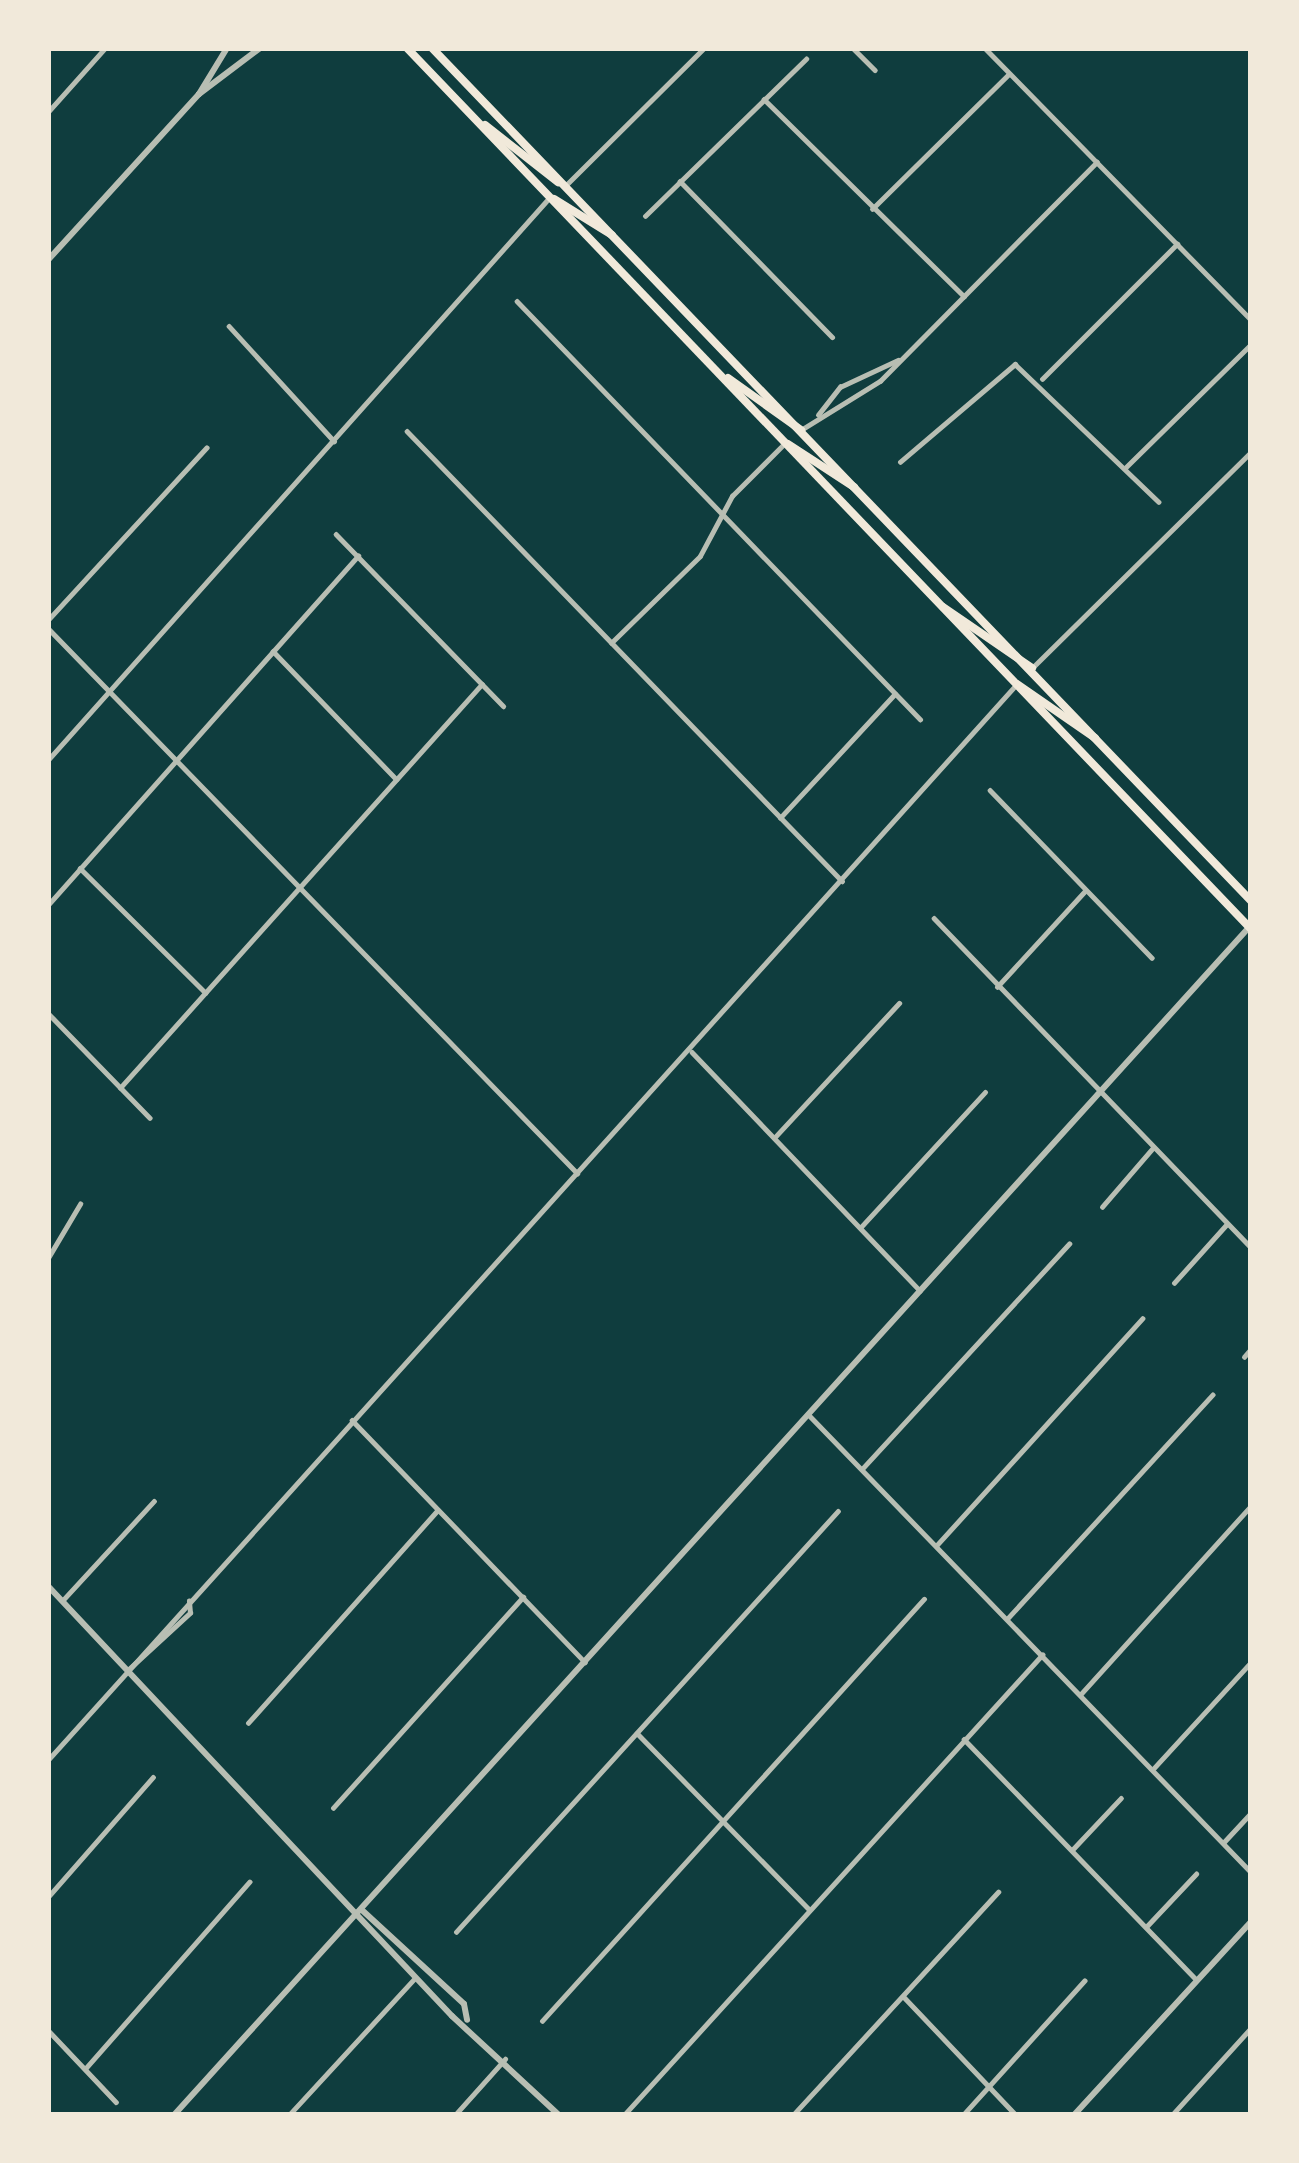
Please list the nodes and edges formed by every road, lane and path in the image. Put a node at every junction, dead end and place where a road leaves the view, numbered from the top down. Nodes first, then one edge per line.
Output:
1 (93, 48) edge
2 (227, 48) edge
3 (260, 48) edge
4 (407, 48) edge
5 (432, 48) edge
6 (704, 48) edge
7 (854, 48) edge
8 (986, 48) edge
9 (103, 51) edge
10 (806, 58) dead end
11 (875, 70) dead end
12 (1010, 73) junction
13 (199, 94) junction
14 (764, 99) junction
15 (48, 112) edge
16 (474, 118) junction
17 (1097, 162) junction
18 (680, 181) junction
19 (565, 186) junction
20 (550, 197) junction
21 (872, 209) junction
22 (645, 216) dead end
23 (613, 236) junction
24 (1177, 244) junction
25 (48, 260) edge
26 (964, 296) junction
27 (517, 301) dead end
28 (1251, 320) edge
29 (229, 326) dead end
30 (832, 337) dead end
31 (1251, 344) edge
32 (900, 360) junction
33 (716, 371) junction
34 (1042, 379) junction
35 (818, 416) junction
36 (801, 430) junction
37 (407, 431) dead end
38 (334, 441) junction
39 (785, 443) junction
40 (206, 448) dead end
41 (1251, 452) edge
42 (901, 462) dead end
43 (1126, 467) junction
44 (862, 490) junction
45 (1159, 502) dead end
46 (721, 511) junction
47 (336, 533) dead end
48 (358, 556) junction
49 (941, 606) junction
50 (48, 624) edge
51 (611, 643) junction
52 (272, 651) junction
53 (1032, 668) junction
54 (482, 684) junction
55 (1016, 684) junction
56 (111, 693) junction
57 (895, 694) junction
58 (503, 706) dead end
59 (920, 718) dead end
60 (1102, 741) junction
61 (175, 759) junction
62 (48, 760) edge
63 (396, 779) junction
64 (990, 790) dead end
65 (780, 818) junction
66 (80, 868) junction
67 (842, 881) junction
68 (299, 887) junction
69 (1085, 891) junction
70 (1251, 901) edge
71 (48, 905) edge
72 (934, 917) dead end
73 (1250, 927) edge
74 (1152, 958) dead end
75 (997, 987) junction
76 (206, 993) junction
77 (899, 1003) dead end
78 (48, 1013) edge
79 (691, 1051) junction
80 (120, 1088) junction
81 (985, 1092) dead end
82 (1100, 1093) junction
83 (150, 1118) dead end
84 (775, 1137) junction
85 (1154, 1147) junction
86 (577, 1173) junction
87 (80, 1204) dead end
88 (1102, 1208) dead end
89 (1228, 1223) junction
90 (861, 1227) junction
91 (1069, 1244) dead end
92 (1251, 1247) edge
93 (48, 1258) edge
94 (1174, 1283) dead end
95 (920, 1291) junction
96 (1142, 1319) dead end
97 (1251, 1348) edge
98 (1244, 1357) dead end
99 (1212, 1395) dead end
100 (809, 1415) junction
101 (352, 1420) junction
102 (862, 1469) junction
103 (154, 1501) dead end
104 (1251, 1506) edge
105 (439, 1510) junction
106 (838, 1511) dead end
107 (936, 1546) junction
108 (48, 1586) edge
109 (523, 1597) junction
110 (924, 1599) dead end
111 (63, 1600) junction
112 (189, 1601) junction
113 (1007, 1619) junction
114 (1042, 1655) junction
115 (1251, 1661) edge
116 (585, 1662) junction
117 (128, 1669) junction
118 (1080, 1695) junction
119 (248, 1723) dead end
120 (637, 1733) junction
121 (964, 1739) junction
122 (48, 1760) edge
123 (1152, 1769) junction
124 (153, 1777) dead end
125 (1121, 1798) dead end
126 (332, 1808) dead end
127 (1251, 1813) edge
128 (723, 1820) junction
129 (1223, 1843) junction
130 (1072, 1850) junction
131 (1251, 1872) edge
132 (1196, 1874) dead end
133 (249, 1882) dead end
134 (998, 1892) dead end
135 (48, 1897) edge
136 (360, 1910) junction
137 (810, 1910) junction
138 (1251, 1922) edge
139 (1146, 1927) junction
140 (456, 1932) dead end
141 (415, 1978) junction
142 (1197, 1980) junction
143 (1084, 1981) dead end
144 (903, 1996) junction
145 (467, 2021) junction
146 (542, 2021) dead end
147 (1251, 2028) edge
148 (48, 2030) edge
149 (505, 2060) junction
150 (85, 2069) junction
151 (989, 2087) junction
152 (116, 2102) dead end
153 (174, 2115) edge
154 (289, 2115) edge
155 (455, 2115) edge
156 (559, 2115) edge
157 (624, 2115) edge
158 (793, 2115) edge
159 (963, 2115) edge
160 (1016, 2115) edge
161 (1074, 2115) edge
162 (1172, 2115) edge

1 - 9 street
2 - 13 street
3 - 13 street
4 - 16 main road
5 - 19 main road
6 - 19 street
7 - 11 street
8 - 12 street
9 - 15 street
10 - 14 street
12 - 17 street
12 - 21 street
13 - 25 street
14 - 18 street
14 - 21 street
16 - 19 main road
16 - 20 main road
17 - 24 street
17 - 26 street
18 - 22 street
18 - 30 street
19 - 23 main road
20 - 23 main road
20 - 33 main road
20 - 38 street
21 - 26 street
23 - 36 main road
24 - 28 street
24 - 34 street
26 - 32 street
27 - 46 street
29 - 38 street
31 - 43 street
32 - 35 street
32 - 35 street
33 - 36 main road
33 - 39 main road
34 - 42 street
34 - 43 street
35 - 36 street
36 - 44 main road
37 - 51 street
38 - 56 street
39 - 44 main road
39 - 46 street
39 - 49 main road
40 - 50 street
41 - 53 street
43 - 45 street
44 - 53 main road
46 - 51 street
46 - 57 street
47 - 48 street
48 - 52 street
48 - 54 street
49 - 53 main road
49 - 55 main road
50 - 56 street
51 - 65 street
52 - 61 street
52 - 63 street
53 - 60 main road
54 - 58 street
54 - 63 street
55 - 60 main road
55 - 67 street
55 - 73 main road
56 - 61 street
56 - 62 street
57 - 59 street
57 - 65 street
60 - 70 main road
61 - 66 street
61 - 68 street
63 - 68 street
64 - 69 street
65 - 67 street
66 - 71 street
66 - 76 street
67 - 79 street
68 - 76 street
68 - 86 street
69 - 74 street
69 - 75 street
72 - 75 street
73 - 82 street
75 - 82 street
76 - 80 street
77 - 84 street
78 - 80 street
79 - 84 street
79 - 86 street
80 - 83 street
81 - 90 street
82 - 85 street
82 - 95 street
84 - 90 street
85 - 88 street
85 - 89 street
86 - 101 street
87 - 93 street
89 - 92 street
89 - 94 street
90 - 95 street
91 - 102 street
95 - 100 street
96 - 107 street
97 - 98 street
99 - 113 street
100 - 102 street
100 - 116 street
101 - 105 street
101 - 112 street
102 - 107 street
103 - 111 street
104 - 118 street
105 - 109 street
105 - 119 street
106 - 120 street
107 - 113 street
108 - 111 street
109 - 116 street
109 - 126 street
110 - 128 street
111 - 117 street
112 - 117 street
112 - 117 street
113 - 114 street
114 - 118 street
114 - 121 street
115 - 123 street
116 - 136 street
117 - 122 street
117 - 136 street
118 - 123 street
120 - 128 street
120 - 140 street
121 - 130 street
121 - 137 street
123 - 129 street
124 - 135 street
125 - 130 street
127 - 129 street
128 - 137 street
128 - 146 street
129 - 131 street
130 - 139 street
132 - 139 street
133 - 150 street
134 - 144 street
136 - 141 street
136 - 145 street
136 - 153 street
137 - 157 street
138 - 142 street
139 - 142 street
141 - 145 street
141 - 154 street
142 - 161 street
143 - 151 street
144 - 151 street
144 - 158 street
145 - 149 street
147 - 162 street
148 - 150 street
149 - 155 street
149 - 156 street
150 - 152 street
151 - 159 street
151 - 160 street

